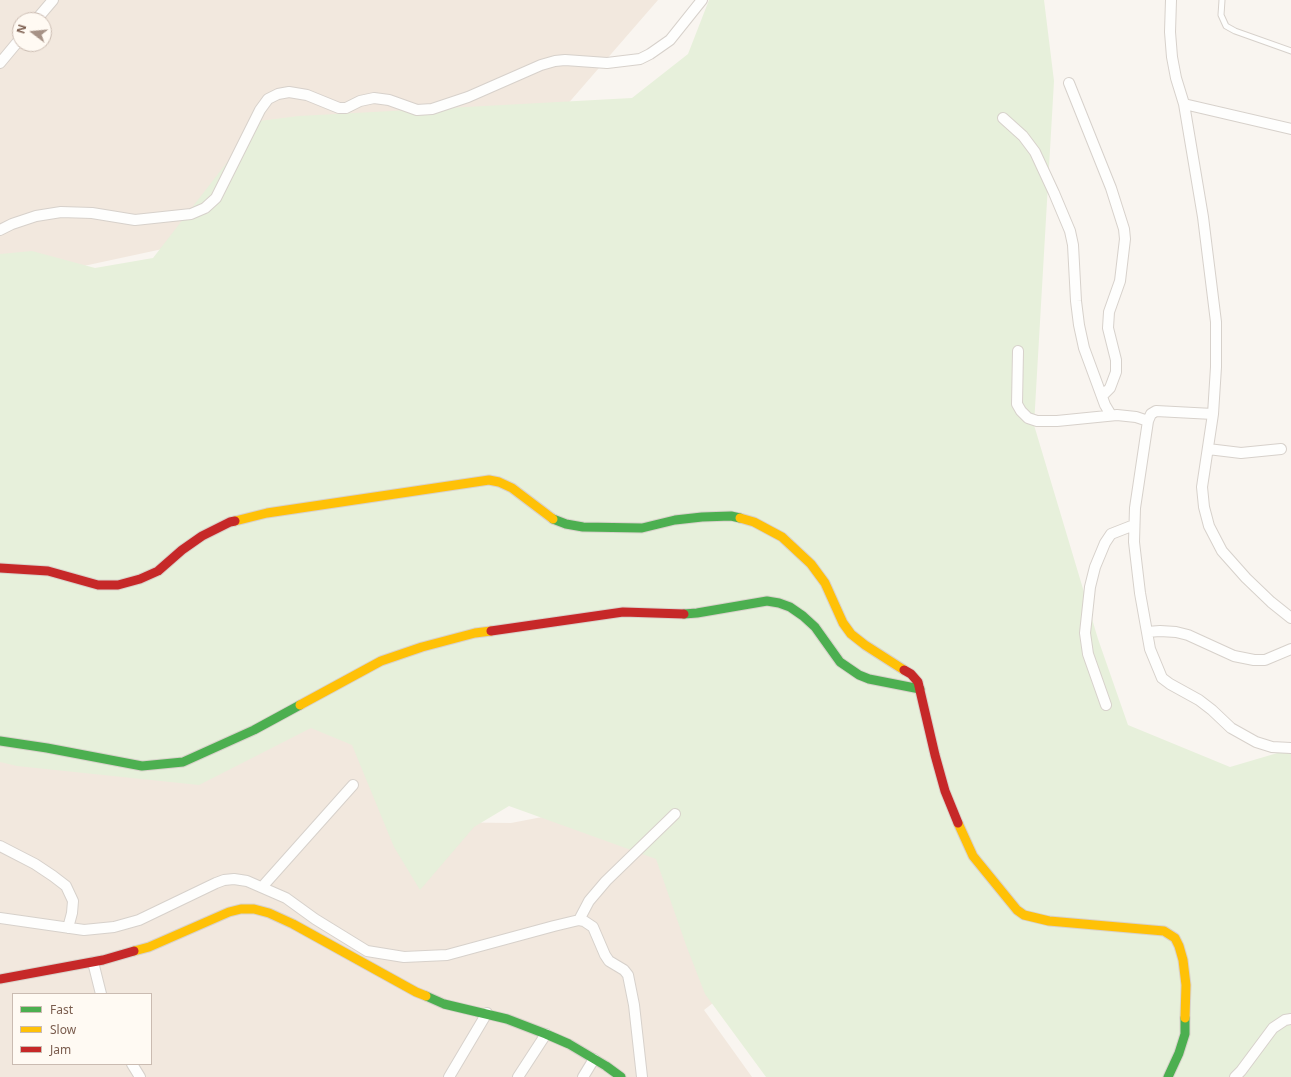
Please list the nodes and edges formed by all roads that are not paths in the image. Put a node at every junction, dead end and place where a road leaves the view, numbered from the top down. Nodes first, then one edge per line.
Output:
1 (53, 0) edge
2 (702, 0) edge
3 (1171, 0) edge
4 (1222, 0) edge
5 (43, 12) edge
6 (12, 49) edge
7 (1291, 51) edge
8 (0, 63) edge
9 (1068, 83) dead end
10 (1184, 104) junction
11 (1003, 118) dead end
12 (1291, 129) edge
13 (0, 230) edge
14 (1018, 351) dead end
15 (1102, 396) junction
16 (1213, 414) junction
17 (1111, 415) junction
18 (1148, 421) junction
19 (1208, 449) junction
20 (1281, 449) dead end
21 (1134, 525) junction
22 (0, 568) edge
23 (1291, 618) edge
24 (1147, 632) junction
25 (1291, 649) edge
26 (920, 689) junction
27 (1106, 705) dead end
28 (0, 742) edge
29 (1291, 748) edge
30 (354, 785) dead end
31 (675, 814) dead end
32 (0, 846) edge
33 (262, 887) junction
34 (0, 918) edge
35 (579, 920) junction
36 (68, 928) junction
37 (92, 962) junction
38 (0, 979) edge
39 (101, 993) edge
40 (487, 1013) junction
41 (1291, 1019) edge
42 (546, 1034) junction
43 (594, 1059) junction
44 (133, 1065) edge
45 (140, 1077) edge
46 (449, 1077) edge
47 (518, 1077) edge
48 (583, 1077) edge
49 (622, 1077) edge
50 (642, 1077) edge
51 (1168, 1077) edge
52 (1235, 1077) edge

1 - 5 street
2 - 13 street
3 - 10 street
4 - 7 lane
6 - 8 street
9 - 15 street
10 - 12 street
10 - 16 street
11 - 15 street
14 - 17 street
15 - 17 street
16 - 18 street
16 - 19 street
17 - 18 street
18 - 21 street
19 - 20 street
19 - 23 street
21 - 24 street
21 - 27 street
22 - 26 street
24 - 25 street
24 - 29 street
26 - 28 street
26 - 51 street
30 - 33 street
31 - 35 street
32 - 36 street
33 - 35 street
33 - 36 street
34 - 36 street
35 - 50 street
37 - 38 street
37 - 39 street
37 - 40 street
40 - 42 street
40 - 46 street
41 - 52 street
42 - 43 street
42 - 47 street
43 - 48 street
43 - 49 street
44 - 45 street

